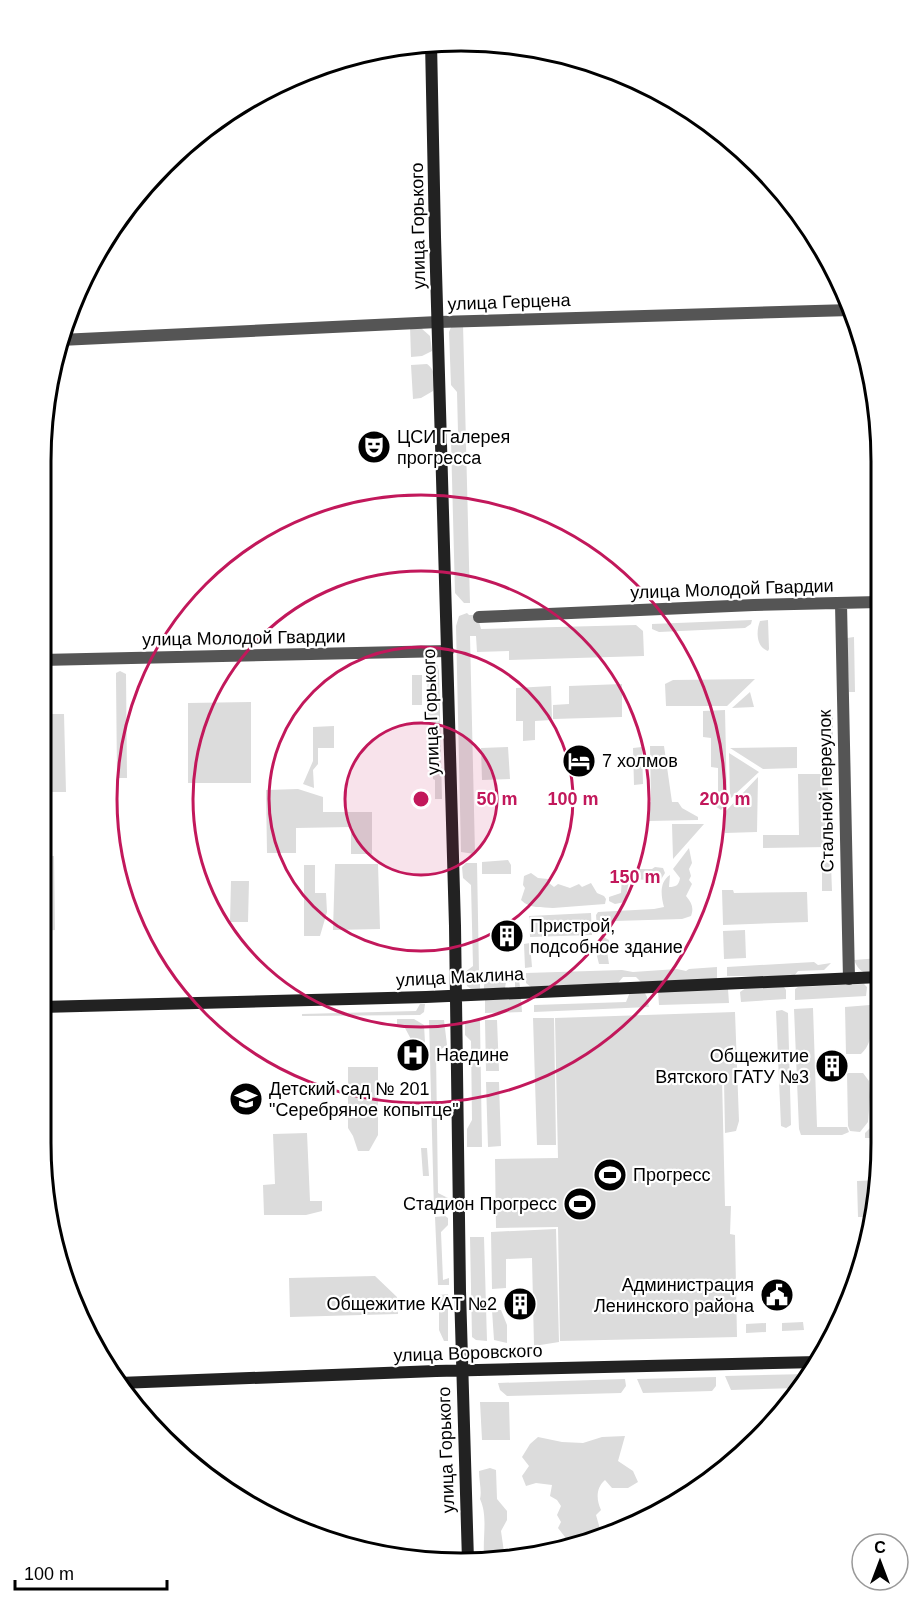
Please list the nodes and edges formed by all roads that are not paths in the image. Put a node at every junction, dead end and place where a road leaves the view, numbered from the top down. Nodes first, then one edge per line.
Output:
1 (431, 52) edge
2 (842, 310) edge
3 (438, 322) junction
4 (70, 340) edge
5 (871, 602) edge
6 (841, 604) junction
7 (479, 617) dead end
8 (448, 651) junction
9 (51, 660) edge
10 (871, 978) edge
11 (849, 979) junction
12 (456, 996) junction
13 (51, 1007) edge
14 (807, 1362) edge
15 (462, 1371) junction
16 (128, 1383) edge
17 (468, 1553) edge

1 - 3 street, улица Горького
2 - 3 street, улица Герцена
3 - 4 street, улица Герцена
3 - 8 street, улица Горького
5 - 6 street, улица Молодой Гвардии
6 - 7 street, улица Молодой Гвардии
6 - 11 street, Стальной переулок
8 - 9 street, улица Молодой Гвардии
8 - 12 street, улица Горького
10 - 11 street, улица Маклина
11 - 12 street, улица Маклина
12 - 13 street, улица Маклина
12 - 15 street, улица Горького
14 - 15 street, улица Воровского
15 - 16 street, улица Воровского
15 - 17 street, улица Горького

